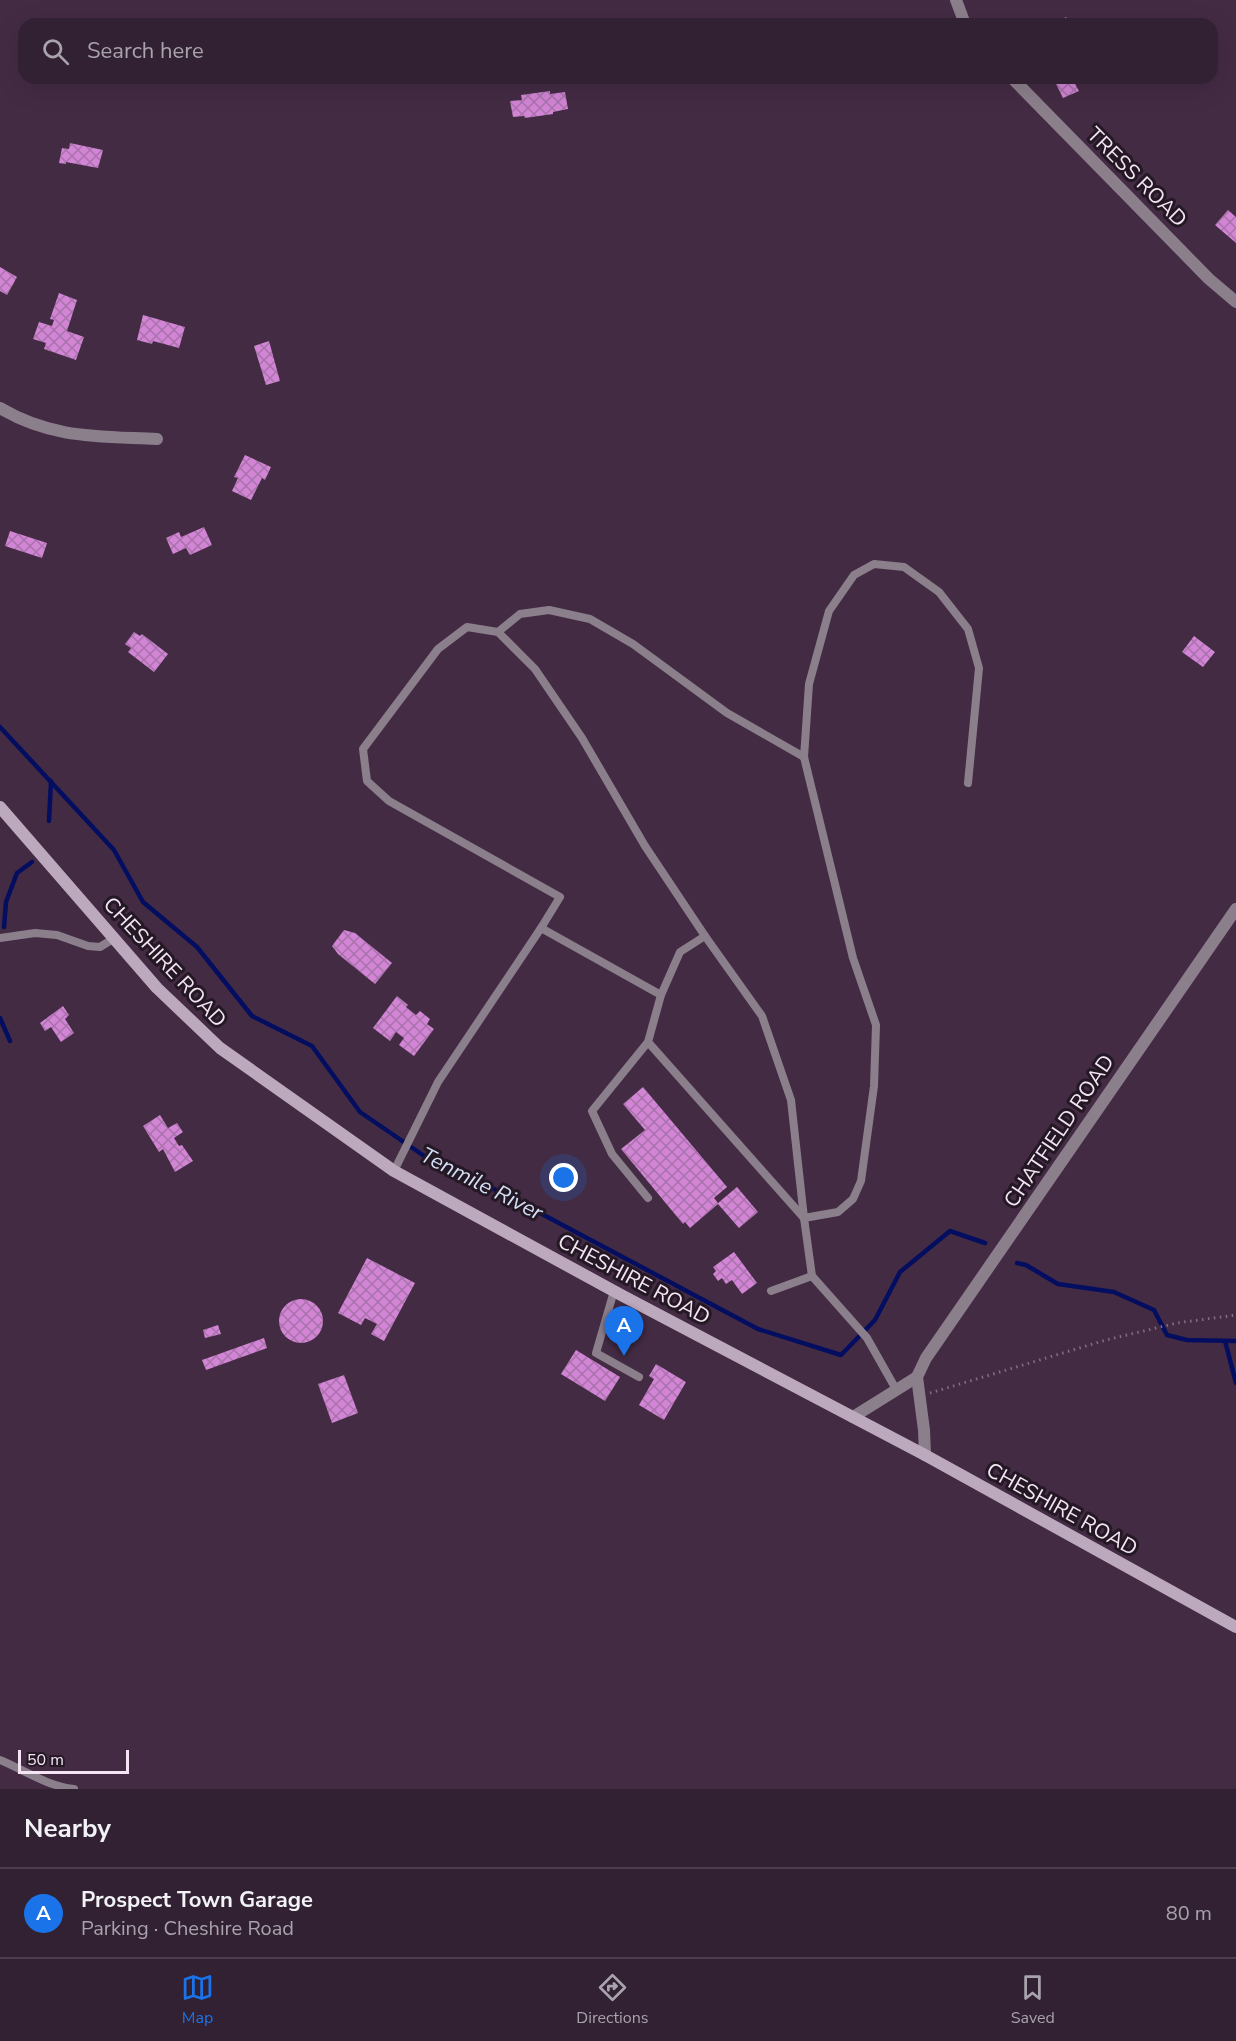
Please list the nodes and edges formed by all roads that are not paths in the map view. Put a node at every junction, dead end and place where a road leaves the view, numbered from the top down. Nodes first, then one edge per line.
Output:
1 (956, 0) edge
2 (963, 18) edge
3 (1018, 84) edge
4 (1236, 302) edge
5 (0, 408) edge
6 (157, 440) dead end
7 (498, 632) junction
8 (804, 757) junction
9 (968, 783) dead end
10 (0, 807) edge
11 (1236, 909) edge
12 (541, 928) junction
13 (705, 936) junction
14 (0, 938) edge
15 (113, 939) junction
16 (661, 995) junction
17 (648, 1042) junction
18 (394, 1171) junction
19 (648, 1198) dead end
20 (804, 1218) junction
21 (812, 1276) junction
22 (614, 1291) junction
23 (771, 1291) dead end
24 (639, 1377) dead end
25 (917, 1377) junction
26 (897, 1391) junction
27 (853, 1417) junction
28 (925, 1455) junction
29 (1236, 1627) edge
30 (0, 1760) edge
31 (74, 1789) edge

1 - 2 street
3 - 4 street, TRESS ROAD
5 - 6 street
7 - 8 lane
7 - 12 lane
7 - 13 lane
8 - 9 lane
8 - 20 lane
10 - 15 main road, CHESHIRE ROAD
11 - 25 street, CHATFIELD ROAD
12 - 16 lane
12 - 18 lane
13 - 16 lane
13 - 20 lane
14 - 15 lane
15 - 18 main road, CHESHIRE ROAD
16 - 17 lane
17 - 19 lane
17 - 20 lane
18 - 22 main road, CHESHIRE ROAD
20 - 21 lane
21 - 23 lane
21 - 26 lane
22 - 24 lane
22 - 27 main road, CHESHIRE ROAD
25 - 26 street, CHATFIELD ROAD
25 - 28 street
26 - 27 street, CHATFIELD ROAD
27 - 28 main road, CHESHIRE ROAD
28 - 29 main road, CHESHIRE ROAD
30 - 31 lane

